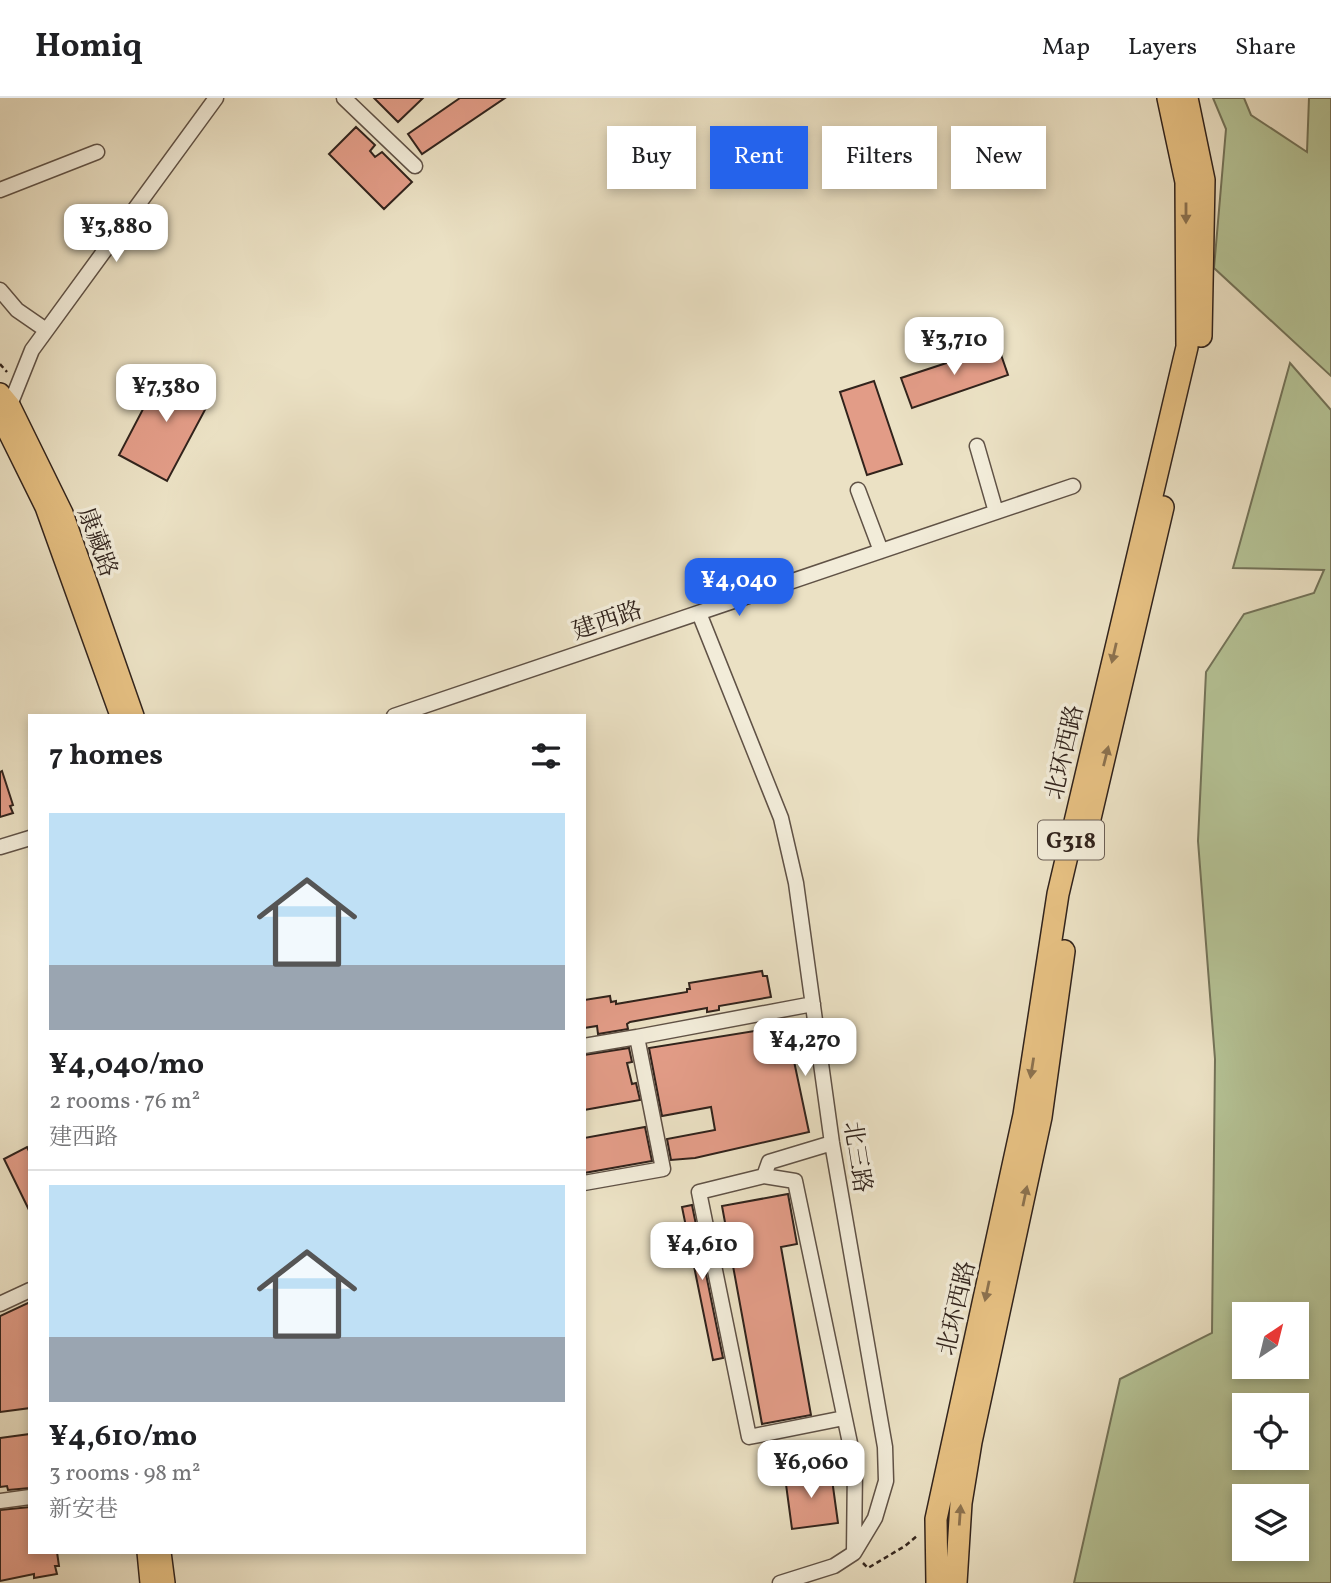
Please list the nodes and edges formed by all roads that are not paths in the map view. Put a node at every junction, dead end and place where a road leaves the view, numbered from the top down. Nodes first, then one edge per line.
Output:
1 (216, 98) edge
2 (344, 98) edge
3 (1168, 98) edge
4 (1187, 98) edge
5 (97, 152) dead end
6 (415, 166) dead end
7 (0, 190) edge
8 (0, 290) edge
9 (46, 330) junction
10 (2, 411) edge
11 (977, 446) dead end
12 (1073, 486) dead end
13 (858, 490) dead end
14 (996, 512) junction
15 (881, 551) junction
16 (699, 613) junction
17 (119, 714) edge
18 (133, 714) edge
19 (400, 714) edge
20 (28, 839) edge
21 (0, 847) edge
22 (813, 1004) junction
23 (637, 1037) junction
24 (586, 1046) edge
25 (832, 1143) junction
26 (764, 1176) junction
27 (586, 1183) edge
28 (28, 1291) edge
29 (0, 1304) edge
30 (844, 1418) junction
31 (28, 1497) edge
32 (0, 1501) edge
33 (936, 1519) junction
34 (854, 1553) junction
35 (147, 1554) edge
36 (161, 1554) edge
37 (150, 1583) edge
38 (165, 1583) edge
39 (780, 1583) edge
40 (929, 1583) edge
41 (937, 1583) edge
42 (956, 1583) edge

1 - 9 street
2 - 6 street
3 -> 33 highway, 北环西路 / G318
42 -> 4 highway, 北环西路 / G318
5 - 7 street
8 - 9 street
9 - 10 street
10 - 17 main road, 康藏路
10 - 18 main road, 康藏路
11 - 14 street
12 - 14 street, 建西路
13 - 15 street
14 - 15 street, 建西路
15 - 16 street, 建西路
16 - 19 street, 建西路
16 - 22 street, 北三路
20 - 21 street
22 - 23 street
22 - 25 street, 北三路
23 - 24 street
23 - 27 street
25 - 26 street
25 - 34 street, 北三路
26 - 30 street
26 - 30 street
28 - 29 street
30 - 34 street
31 - 32 street
33 - 40 main road
33 - 41 highway, 北环西路 / G318
34 - 39 street
35 - 37 main road
36 - 38 main road

